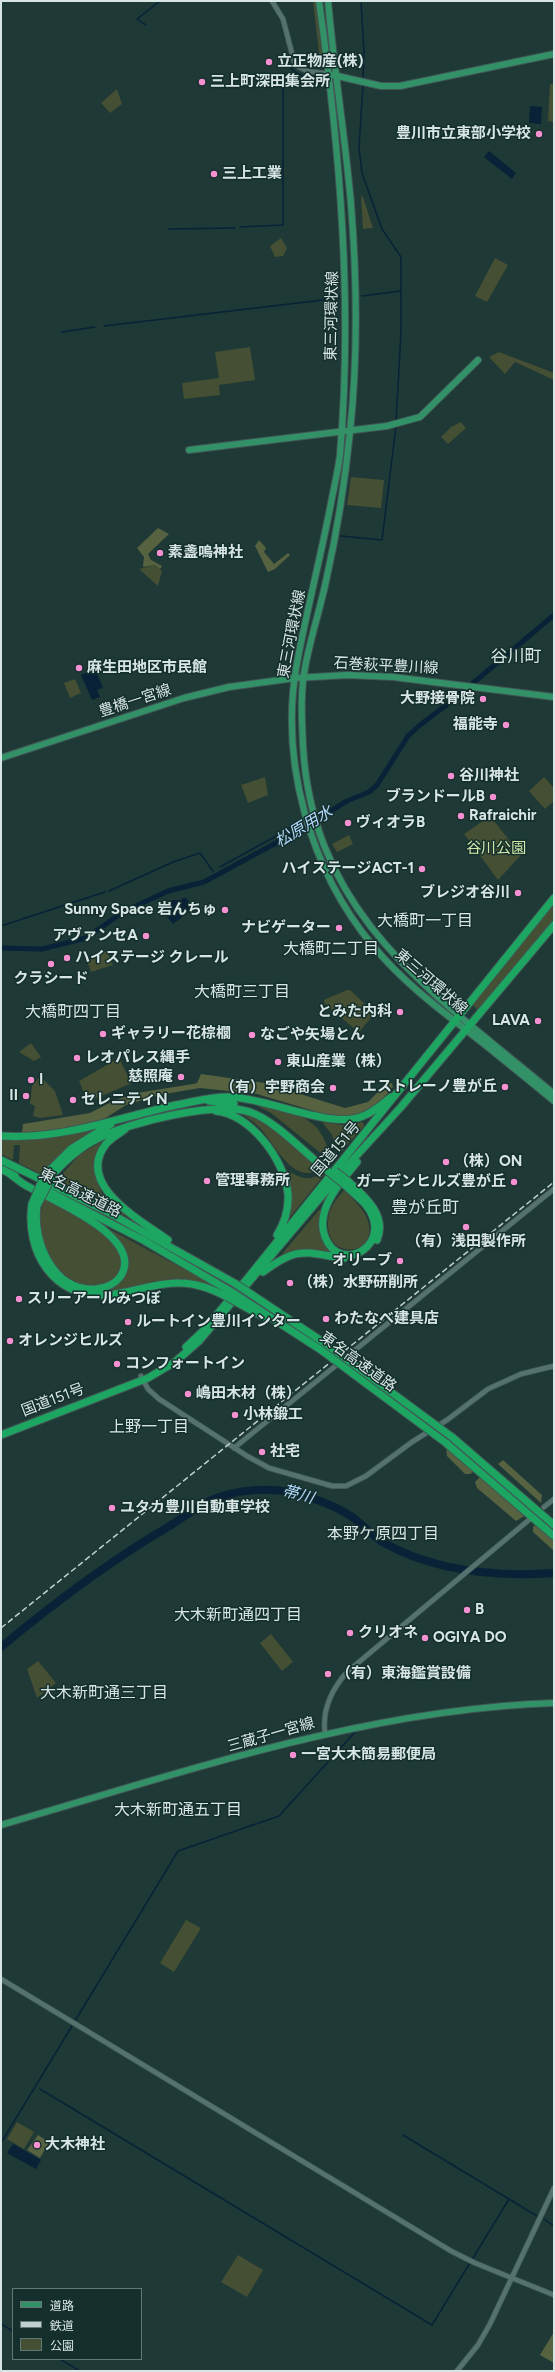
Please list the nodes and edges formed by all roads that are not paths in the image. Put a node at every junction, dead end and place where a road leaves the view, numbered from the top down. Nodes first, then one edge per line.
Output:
1 (272, 1) edge
2 (320, 1) edge
3 (328, 1) edge
4 (554, 54) edge
5 (332, 75) junction
6 (478, 360) dead end
7 (350, 431) junction
8 (341, 432) junction
9 (189, 450) dead end
10 (303, 677) junction
11 (296, 678) junction
12 (554, 697) edge
13 (1, 758) edge
14 (554, 898) edge
15 (554, 925) edge
16 (458, 1019) junction
17 (468, 1028) junction
18 (397, 1094) junction
19 (554, 1094) edge
20 (199, 1100) junction
21 (554, 1101) edge
22 (205, 1109) junction
23 (392, 1116) junction
24 (121, 1118) junction
25 (129, 1127) junction
26 (1, 1136) edge
27 (1, 1160) edge
28 (320, 1162) junction
29 (1, 1170) edge
30 (52, 1171) junction
31 (10, 1174) junction
32 (347, 1184) junction
33 (554, 1189) edge
34 (35, 1205) junction
35 (269, 1250) junction
36 (202, 1264) junction
37 (253, 1280) junction
38 (228, 1294) junction
39 (554, 1366) edge
40 (142, 1378) junction
41 (1, 1435) edge
42 (234, 1448) junction
43 (554, 1499) edge
44 (544, 1508) dead end
45 (530, 1519) dead end
46 (554, 1525) edge
47 (554, 1536) edge
48 (554, 1703) edge
49 (325, 1733) junction
50 (1, 1825) edge
51 (1, 1979) edge
52 (554, 2188) edge
53 (512, 2278) junction
54 (554, 2295) edge
55 (457, 2371) edge

1 - 5 street
2 - 5 main road, 東三河環状線
3 - 5 main road, 東三河環状線
4 - 5 main road
5 - 7 main road, 東三河環状線
5 - 8 main road, 東三河環状線
6 - 7 main road
7 - 8 main road
7 - 10 main road, 東三河環状線
8 - 9 main road
8 - 11 main road, 東三河環状線
10 - 11 main road, 豊橋一宮線
10 - 12 main road, 石巻萩平豊川線
10 - 16 main road, 東三河環状線
11 - 13 main road, 豊橋一宮線
11 - 16 main road, 東三河環状線
14 - 16 highway, 国道151号
15 - 17 highway, 国道151号
16 - 17 main road, 東三河環状線
16 - 18 highway, 国道151号
17 - 19 main road, 東三河環状線
17 - 21 main road, 東三河環状線
17 - 23 highway, 国道151号
18 - 20 highway
18 - 35 highway, 国道151号
20 - 24 highway
20 - 28 highway
22 - 25 highway
22 - 28 highway
22 - 35 highway
23 - 32 highway
23 - 37 highway, 国道151号
24 - 26 highway
24 - 30 highway
25 - 30 highway
25 - 36 highway
27 - 36 highway, 東名高速道路
28 - 32 highway, bridge
29 - 31 highway, 東名高速道路
30 - 34 highway, bridge
31 - 34 highway
31 - 38 highway, 東名高速道路
32 - 37 highway
33 - 42 street
34 - 38 highway
35 - 40 highway, 国道151号
36 - 46 highway, 東名高速道路, bridge
37 - 40 highway, 国道151号
38 - 47 highway, 東名高速道路, bridge
39 - 42 street
40 - 41 highway, 国道151号
40 - 42 street
43 - 44 street
45 - 49 street
48 - 49 main road, 三蔵子一宮線
49 - 50 main road, 三蔵子一宮線
51 - 53 street
52 - 53 street
53 - 54 street
53 - 55 street

